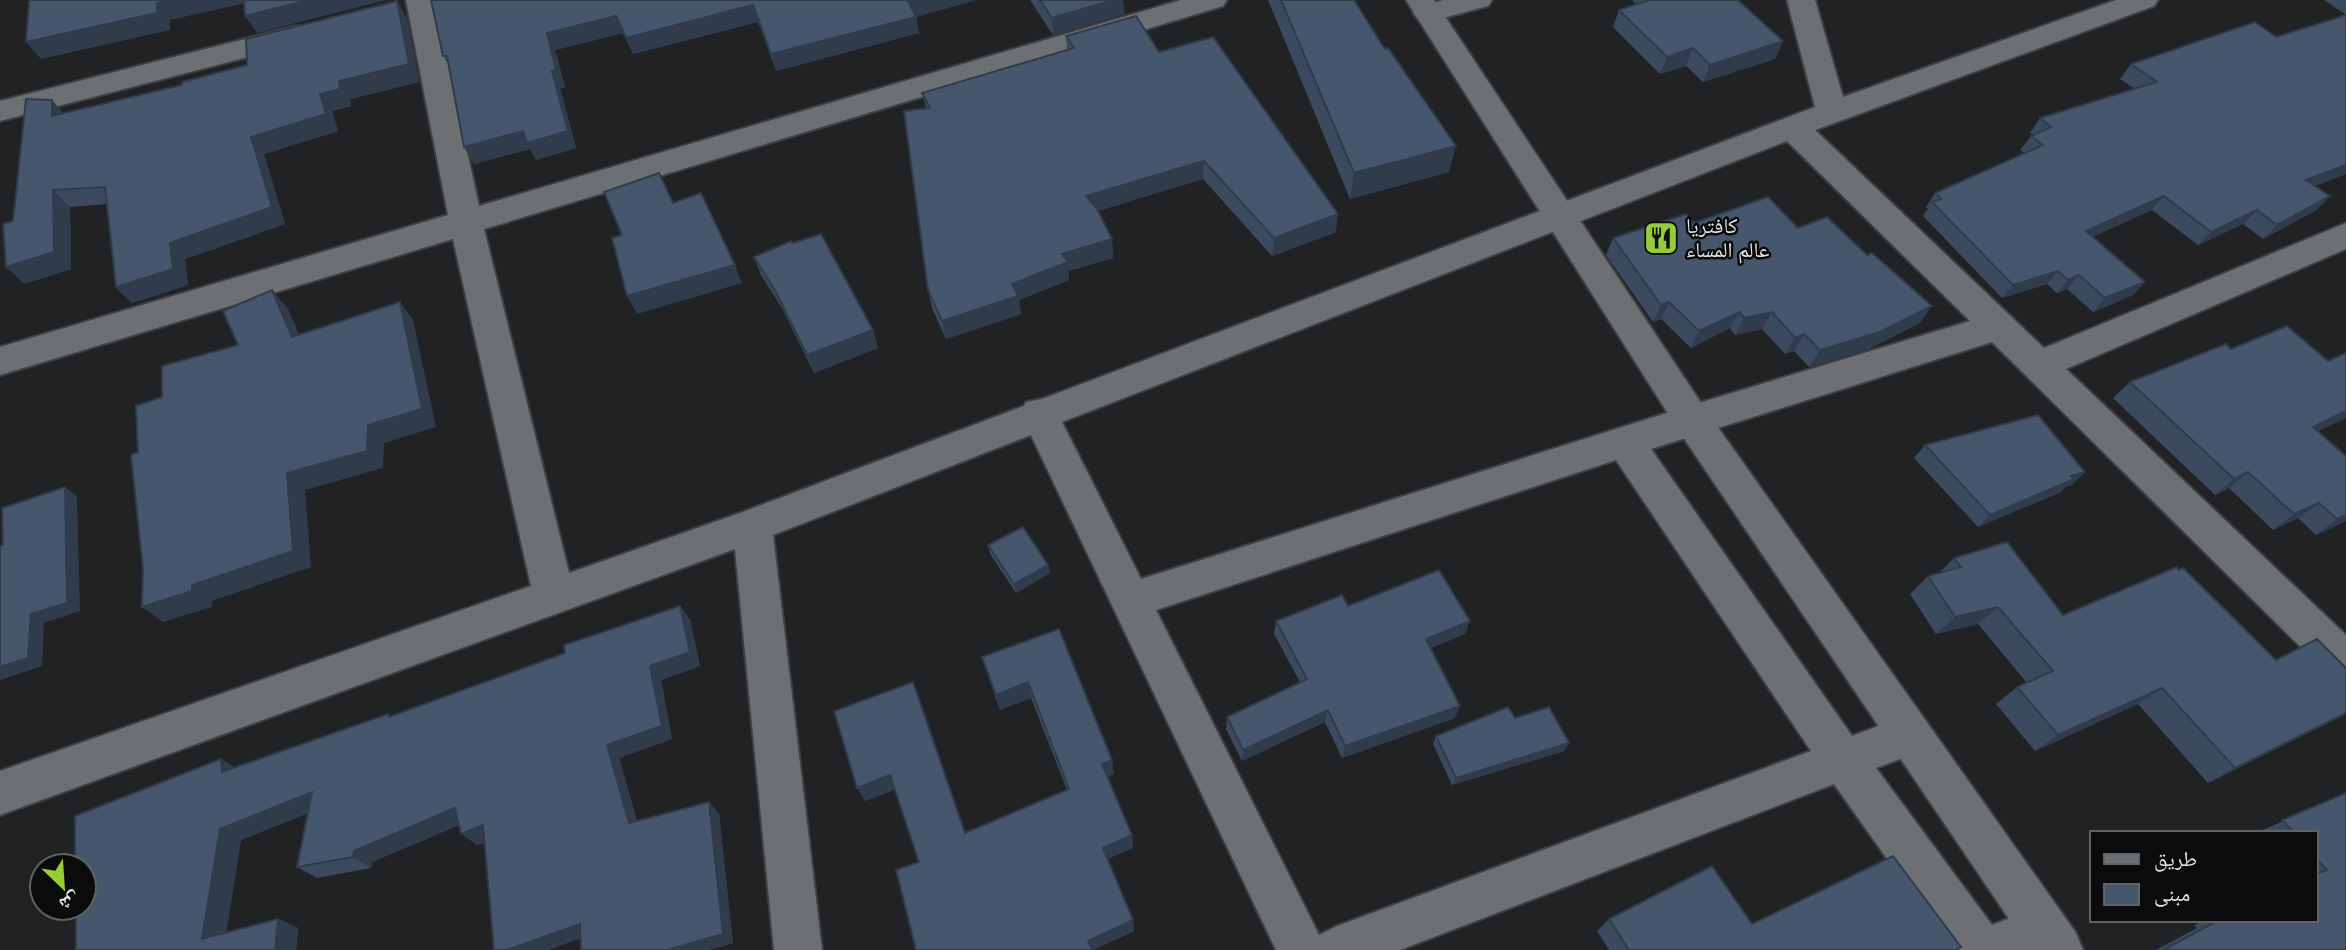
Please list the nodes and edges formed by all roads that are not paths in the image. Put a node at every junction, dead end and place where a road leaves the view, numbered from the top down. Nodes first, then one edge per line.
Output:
1 (1213, 0) edge
2 (1478, 0) edge
3 (1801, 0) edge
4 (2144, 0) edge
5 (417, 3) edge
6 (1424, 6) edge
7 (326, 27) edge
8 (0, 111) edge
9 (1832, 112) junction
10 (1793, 128) junction
11 (1558, 216) junction
12 (466, 224) junction
13 (2346, 235) edge
14 (1997, 327) junction
15 (0, 361) edge
16 (2038, 366) junction
17 (1039, 413) junction
18 (1692, 420) junction
19 (1625, 442) junction
20 (752, 526) junction
21 (554, 597) junction
22 (1130, 600) junction
23 (2339, 646) edge
24 (1909, 735) junction
25 (1843, 760) junction
26 (0, 793) edge
27 (2052, 940) edge
28 (798, 950) edge
29 (1301, 950) edge
30 (1337, 950) edge
31 (1981, 950) edge
32 (1990, 950) edge

1 - 12 street
2 - 6 street
3 - 9 street
4 - 9 street
5 - 12 street
6 - 11 street
7 - 8 street
9 - 10 street
10 - 11 street
10 - 14 street
11 - 17 street
11 - 18 street
12 - 15 street
12 - 21 street
13 - 16 street
14 - 16 street
14 - 18 street
16 - 23 street
17 - 20 street
17 - 22 street
18 - 19 street
18 - 24 street
19 - 22 street
19 - 25 street
20 - 21 street
20 - 28 street
21 - 26 street
22 - 29 street
24 - 25 street
24 - 27 street
25 - 30 street
25 - 31 street
27 - 32 street

